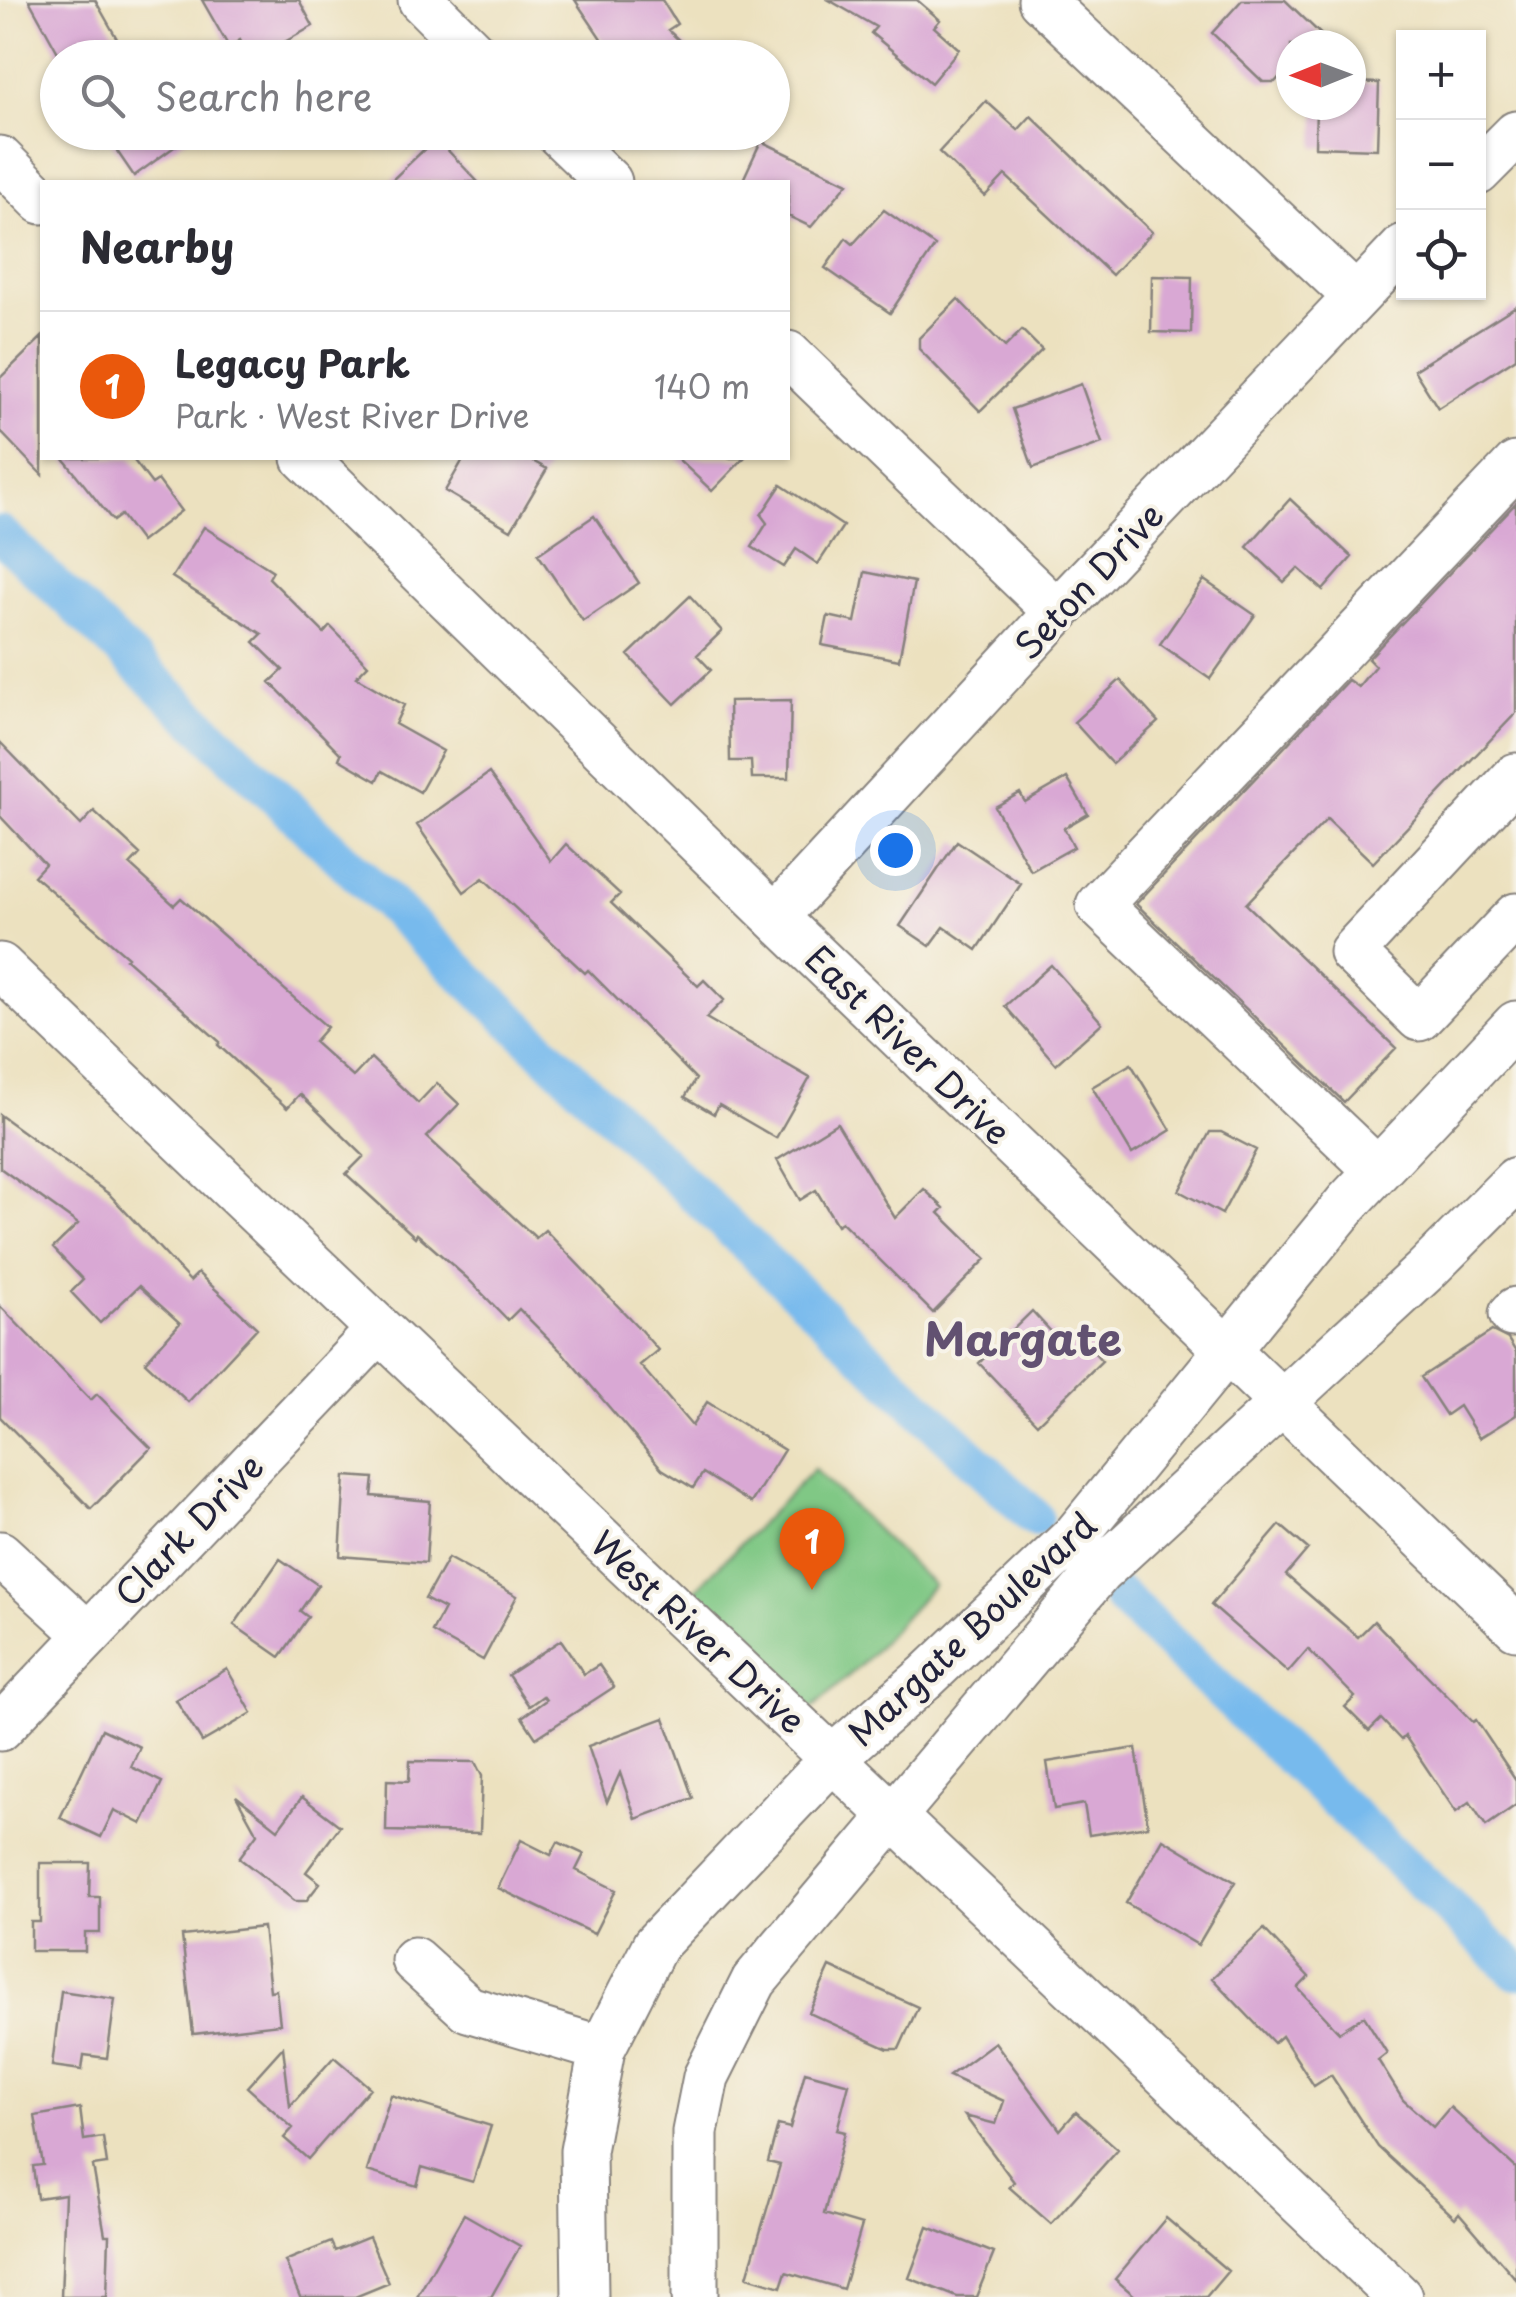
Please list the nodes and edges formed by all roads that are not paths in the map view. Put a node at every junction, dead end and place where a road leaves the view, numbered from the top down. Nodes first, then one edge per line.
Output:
1 (421, 0) edge
2 (1041, 0) edge
3 (461, 40) edge
4 (1516, 134) edge
5 (576, 150) edge
6 (0, 159) edge
7 (1486, 164) edge
8 (607, 180) edge
9 (40, 199) edge
10 (1396, 255) edge
11 (1355, 296) junction
12 (790, 356) edge
13 (307, 460) edge
14 (1516, 465) edge
15 (1057, 612) junction
16 (1516, 776) edge
17 (1516, 916) edge
18 (775, 917) junction
19 (0, 966) edge
20 (1516, 1024) edge
21 (1377, 1170) junction
22 (1516, 1180) edge
23 (378, 1331) junction
24 (1228, 1350) junction
25 (1282, 1403) junction
26 (0, 1554) edge
27 (1516, 1627) edge
28 (87, 1634) junction
29 (0, 1728) edge
30 (834, 1757) junction
31 (894, 1814) junction
32 (414, 1960) dead end
33 (602, 2050) junction
34 (584, 2297) edge
35 (695, 2297) edge
36 (1399, 2297) edge

1 - 3 street
2 - 11 street
4 - 7 street
5 - 8 street
6 - 9 street
10 - 11 street, Seton Drive
11 - 15 street, Seton Drive
12 - 15 street
13 - 18 street, East River Drive
14 - 21 street
15 - 18 street, Seton Drive
16 - 17 street
18 - 24 street, East River Drive
19 - 23 street, West River Drive
20 - 21 street, Margate Boulevard
21 - 24 street, Margate Boulevard
22 - 25 street, Margate Boulevard
23 - 28 street, Clark Drive
23 - 30 street, West River Drive
24 - 25 street, East River Drive
24 - 30 street, Margate Boulevard
25 - 27 street, East River Drive
25 - 31 street, Margate Boulevard
26 - 28 street
28 - 29 street, Clark Drive
30 - 31 street, West River Drive
30 - 33 street, Margate Boulevard
31 - 35 street, Margate Boulevard
31 - 36 street, West River Drive
32 - 33 street
33 - 34 street, Margate Boulevard

